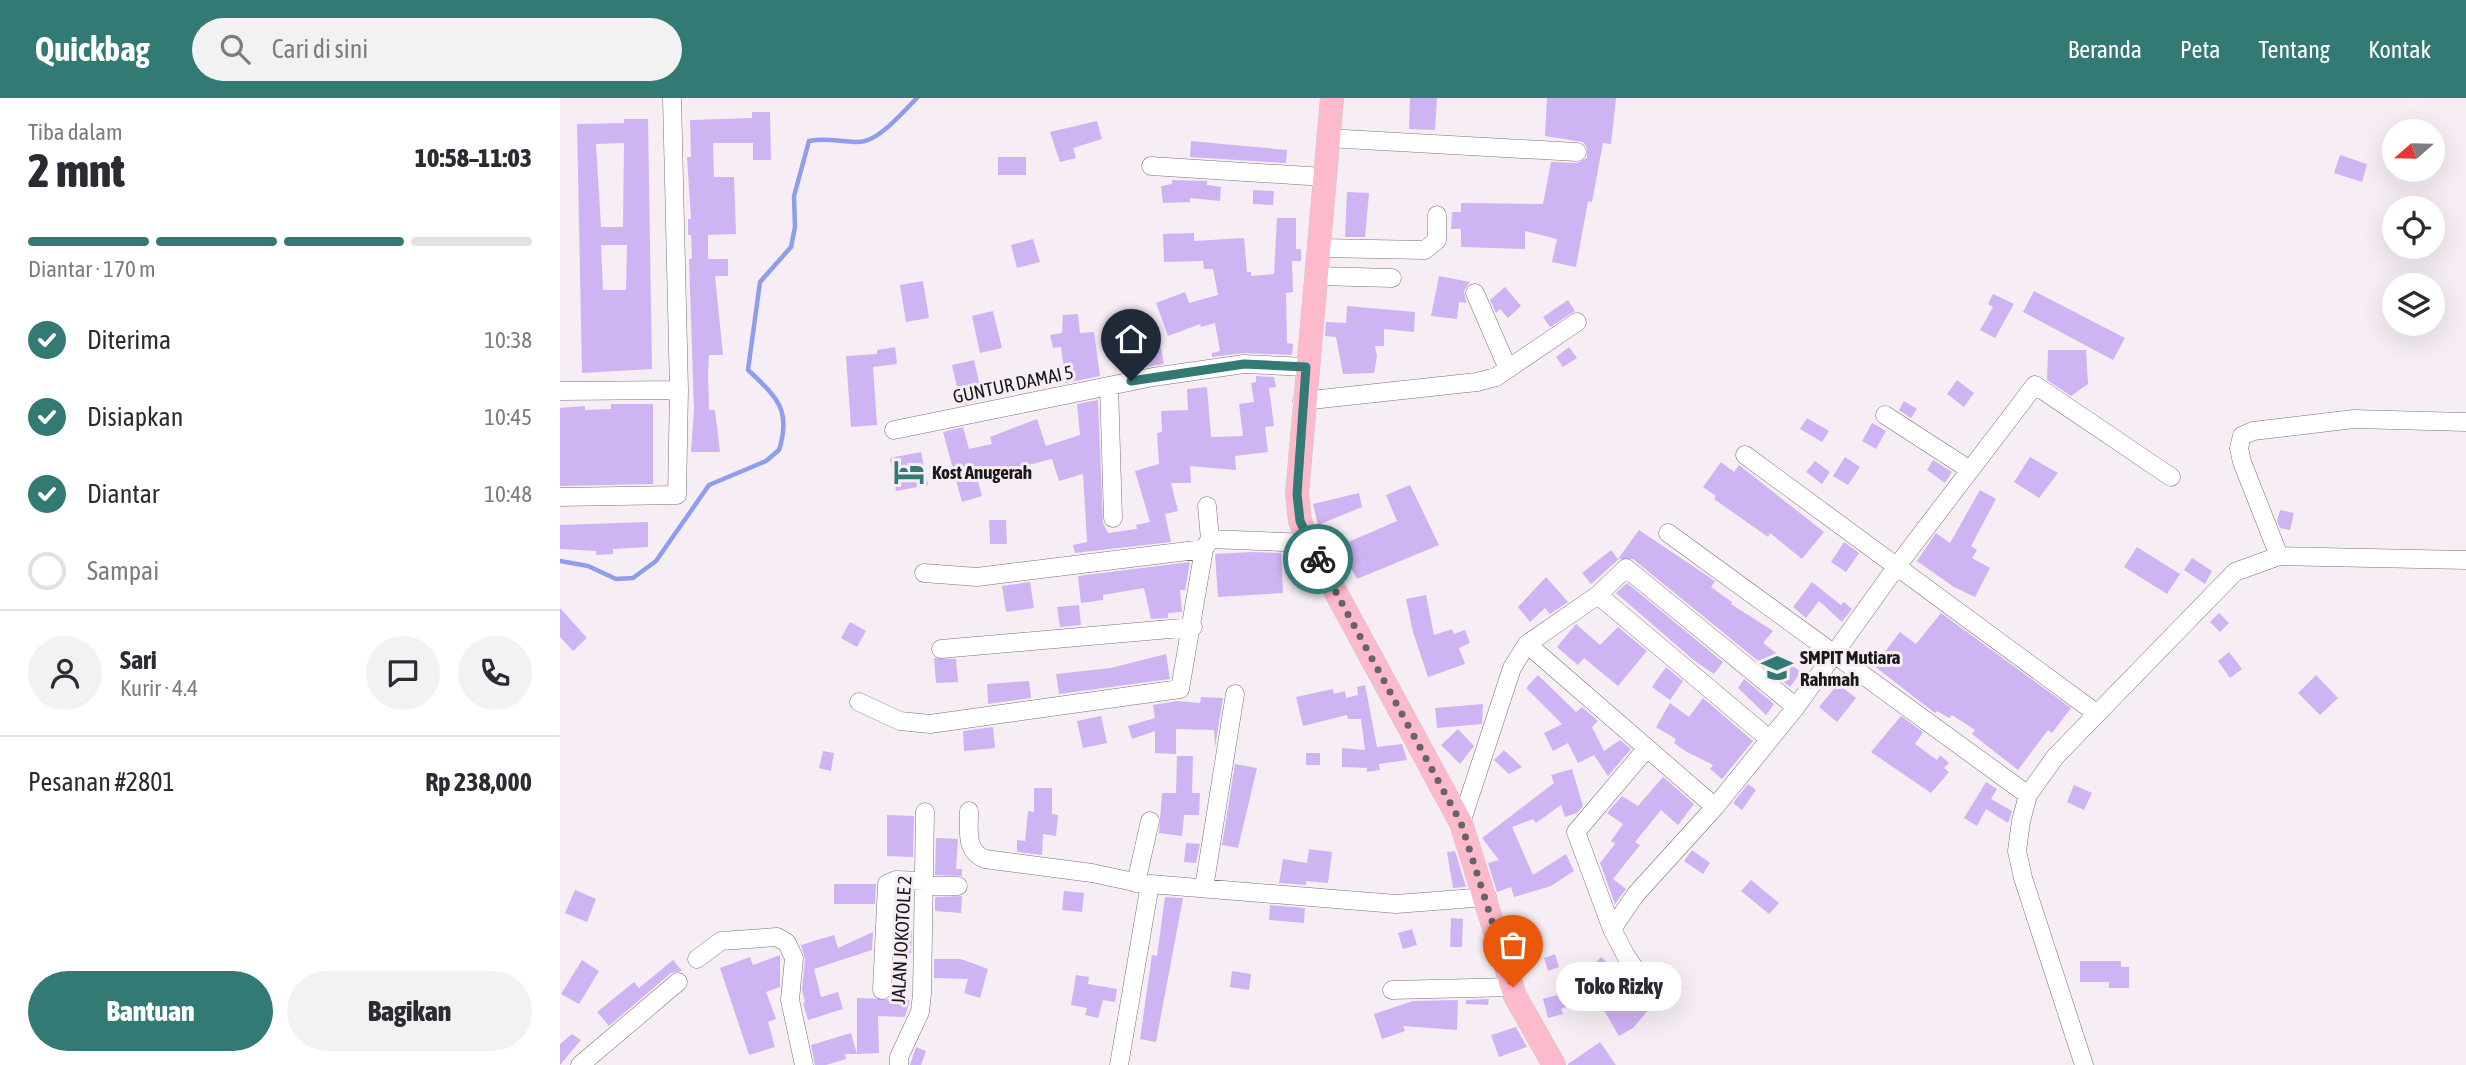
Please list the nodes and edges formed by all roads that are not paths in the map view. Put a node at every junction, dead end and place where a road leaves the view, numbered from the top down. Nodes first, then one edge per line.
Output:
1 (672, 98) edge
2 (1332, 98) edge
3 (1327, 138) junction
4 (1577, 152) dead end
5 (1151, 166) dead end
6 (1324, 177) junction
7 (1437, 215) dead end
8 (1320, 248) junction
9 (1318, 276) junction
10 (1392, 278) dead end
11 (1475, 293) dead end
12 (1577, 323) dead end
13 (1306, 367) junction
14 (1508, 369) junction
15 (1109, 386) junction
16 (679, 390) junction
17 (560, 391) edge
18 (1303, 401) junction
19 (1885, 415) dead end
20 (2466, 422) edge
21 (894, 430) dead end
22 (1745, 455) dead end
23 (1970, 470) junction
24 (2171, 477) dead end
25 (560, 497) edge
26 (1207, 506) dead end
27 (1113, 519) dead end
28 (1668, 533) dead end
29 (1309, 543) junction
30 (1207, 544) junction
31 (2279, 555) junction
32 (2466, 560) edge
33 (1897, 566) junction
34 (924, 573) dead end
35 (1598, 595) junction
36 (1193, 627) junction
37 (1527, 644) junction
38 (941, 649) dead end
39 (1834, 656) junction
40 (1235, 694) dead end
41 (859, 702) dead end
42 (1796, 707) junction
43 (2096, 713) junction
44 (1768, 738) junction
45 (1647, 748) junction
46 (2028, 795) junction
47 (1715, 807) junction
48 (968, 811) dead end
49 (926, 812) dead end
50 (1150, 821) dead end
51 (1461, 823) junction
52 (925, 883) junction
53 (1142, 884) junction
54 (958, 886) dead end
55 (1205, 888) junction
56 (1486, 897) junction
57 (1612, 929) junction
58 (697, 959) dead end
59 (678, 982) dead end
60 (1513, 987) junction
61 (882, 990) dead end
62 (1392, 990) dead end
63 (1652, 993) dead end
64 (580, 1065) edge
65 (804, 1065) edge
66 (899, 1065) edge
67 (1119, 1065) edge
68 (1555, 1065) edge
69 (2084, 1065) edge

1 - 16 street
2 - 3 main road
3 - 4 street
3 - 6 main road
5 - 6 street
6 - 8 main road
7 - 8 street
8 - 9 main road
9 - 10 street
9 - 13 main road
11 - 14 street
12 - 14 street
13 - 15 street, GUNTUR DAMAI 5
13 - 18 main road
14 - 18 street
15 - 21 street, GUNTUR DAMAI 5
15 - 27 street
16 - 17 street
16 - 25 street
18 - 29 main road
19 - 23 street
20 - 31 street
22 - 33 street
23 - 24 street
23 - 33 street
26 - 30 street
28 - 39 street
29 - 30 street
29 - 51 main road
30 - 34 street
30 - 36 street
31 - 32 street
31 - 43 street
33 - 39 street
33 - 43 street
35 - 37 street
35 - 42 street
35 - 44 street
36 - 38 street
36 - 41 street
37 - 45 street
37 - 51 street
39 - 42 street
39 - 46 street
40 - 55 street
42 - 44 street
43 - 46 street
44 - 47 street
45 - 47 street
45 - 57 street
46 - 69 street
47 - 57 street
48 - 53 street
49 - 52 street, JALAN JOKOTOLE 2
50 - 53 street
51 - 56 main road
52 - 54 street
52 - 61 street
52 - 66 street, JALAN JOKOTOLE 2
53 - 55 street
53 - 67 street
55 - 56 street
56 - 60 main road
57 - 63 street
58 - 65 street
59 - 64 street
60 - 62 street
60 - 68 main road

